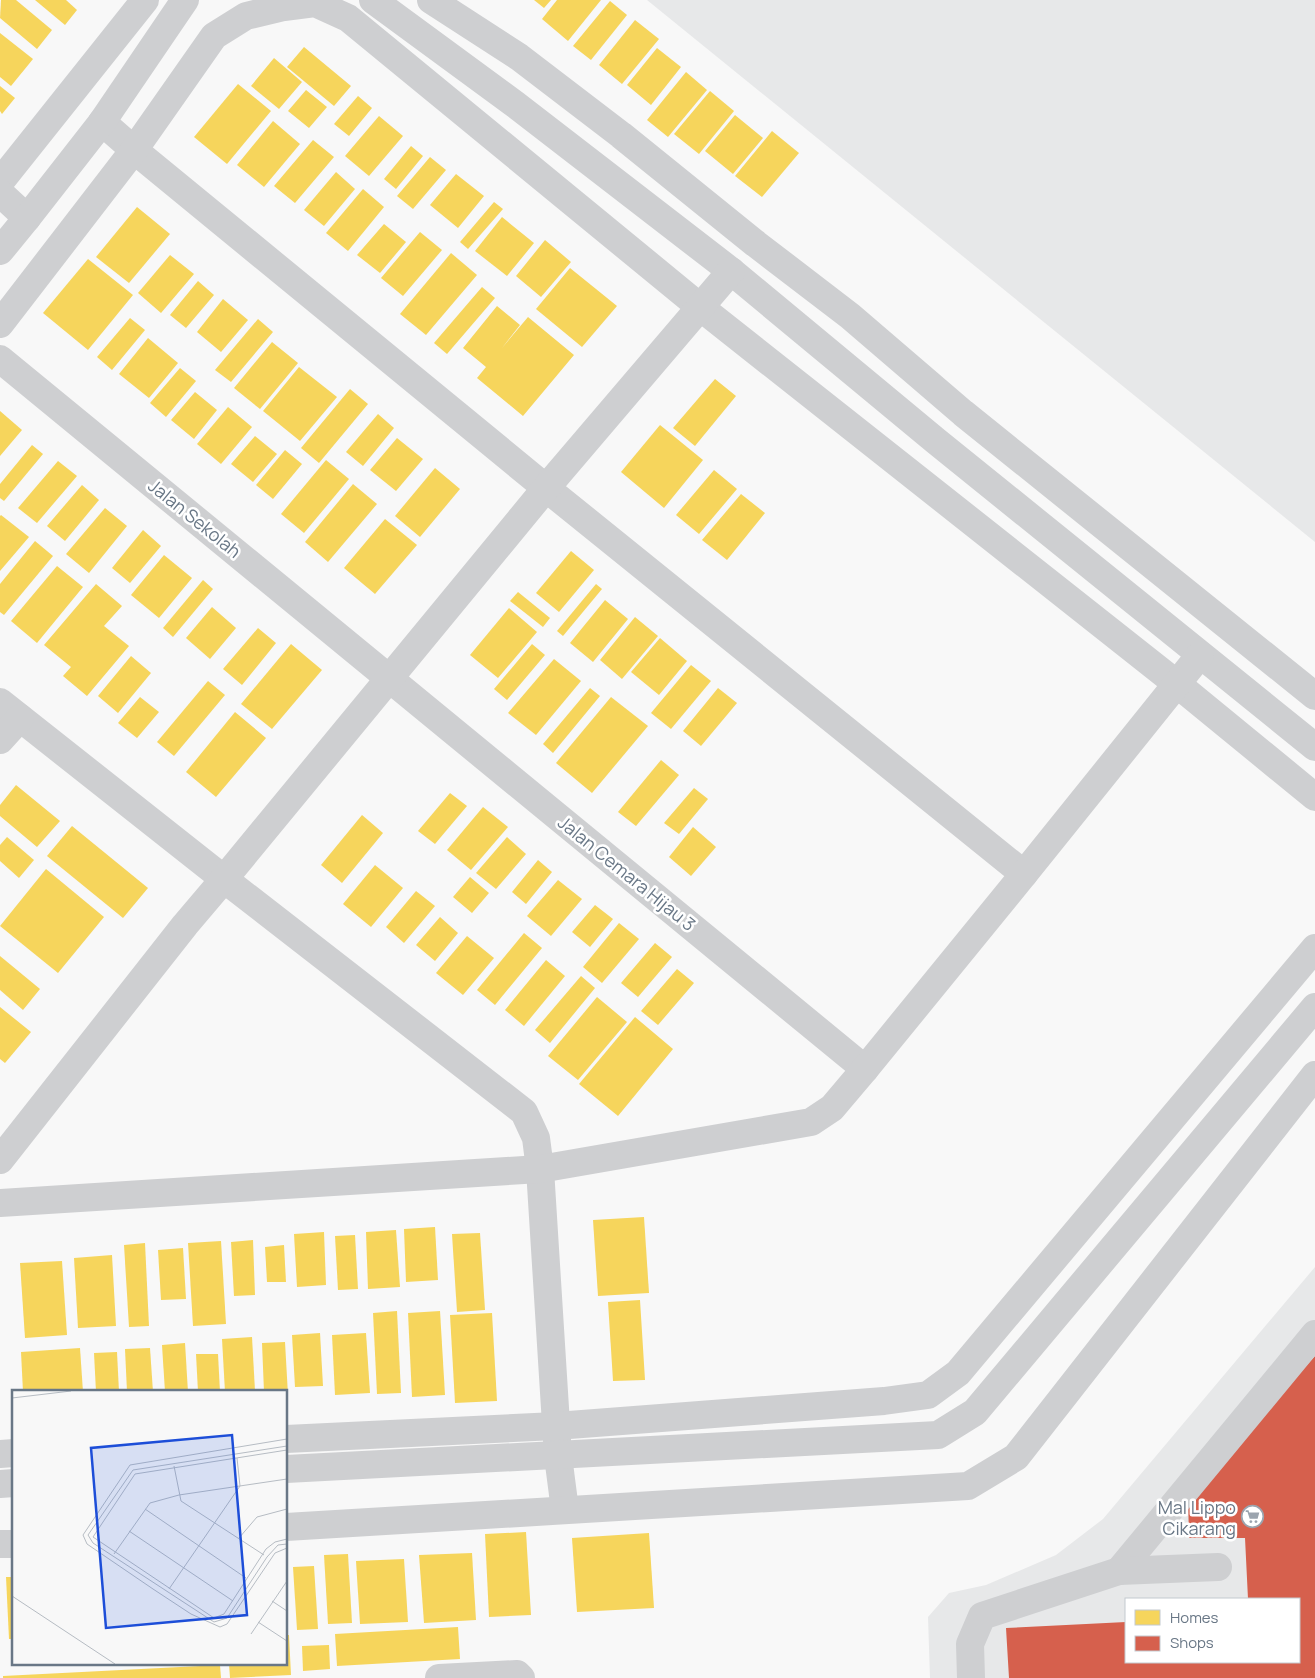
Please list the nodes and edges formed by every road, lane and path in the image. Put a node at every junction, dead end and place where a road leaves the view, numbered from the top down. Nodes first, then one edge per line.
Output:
1 (145, 0) edge
2 (185, 0) edge
3 (373, 0) edge
4 (431, 0) edge
5 (519, 57) junction
6 (492, 87) junction
7 (102, 122) junction
8 (134, 150) junction
9 (0, 182) edge
10 (0, 193) edge
11 (27, 218) junction
12 (0, 251) edge
13 (731, 271) junction
14 (700, 306) junction
15 (0, 324) edge
16 (0, 359) edge
17 (963, 413) junction
18 (936, 441) junction
19 (546, 488) junction
20 (1200, 655) junction
21 (390, 678) junction
22 (1177, 684) junction
23 (1315, 696) edge
24 (10, 710) edge
25 (0, 740) edge
26 (1315, 747) edge
27 (1315, 798) edge
28 (1024, 874) junction
29 (224, 879) junction
30 (1315, 948) edge
31 (1315, 1007) edge
32 (864, 1069) junction
33 (1315, 1075) edge
34 (0, 1160) edge
35 (540, 1169) junction
36 (0, 1203) edge
37 (1315, 1334) edge
38 (556, 1426) junction
39 (288, 1440) edge
40 (558, 1456) junction
41 (288, 1469) edge
42 (565, 1510) junction
43 (288, 1527) edge
44 (1218, 1567) dead end
45 (1119, 1571) junction
46 (439, 1678) edge
47 (521, 1678) edge
48 (971, 1678) edge

1 - 9 street
2 - 7 street
3 - 6 street
4 - 5 street
5 - 6 street
5 - 17 street
6 - 13 street
7 - 8 street
7 - 11 street
8 - 14 street
8 - 15 street
8 - 19 street
10 - 11 street
11 - 12 street
13 - 14 street
13 - 18 street
14 - 19 street
14 - 22 street
16 - 21 street, Jalan Sekolah
17 - 18 street
17 - 23 street
18 - 20 street
19 - 21 street
19 - 28 street
20 - 22 street
20 - 26 street
21 - 29 street
21 - 32 street, Jalan Cemara Hijau 3
22 - 27 street
22 - 28 street
24 - 25 street
24 - 29 street
28 - 32 street
29 - 34 street
29 - 35 street
30 - 38 street
31 - 40 street
32 - 35 street
33 - 42 street
35 - 36 street
35 - 38 street
37 - 45 street
38 - 39 street
38 - 40 street
40 - 41 street
40 - 42 street
42 - 43 street
44 - 45 street
45 - 48 street
46 - 47 street

